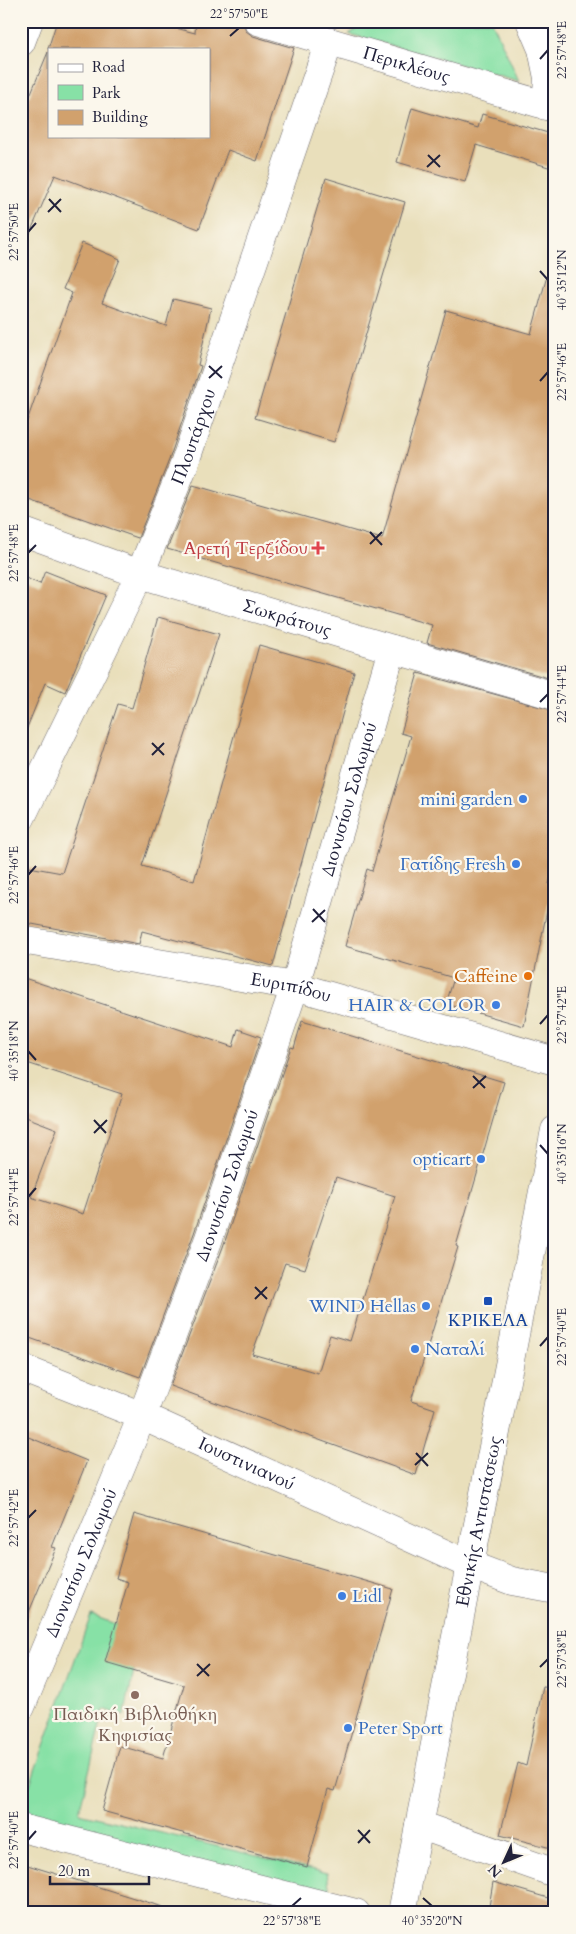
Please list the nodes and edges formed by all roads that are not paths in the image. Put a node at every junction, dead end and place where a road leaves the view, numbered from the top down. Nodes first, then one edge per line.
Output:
1 (30, 21) edge
2 (258, 21) edge
3 (530, 21) edge
4 (21, 42) edge
5 (329, 42) junction
6 (550, 107) edge
7 (21, 531) edge
8 (140, 574) junction
9 (392, 650) junction
10 (555, 696) edge
11 (21, 818) edge
12 (21, 940) edge
13 (295, 986) junction
14 (555, 1061) edge
15 (555, 1130) edge
16 (21, 1368) edge
17 (142, 1416) junction
18 (470, 1565) junction
19 (555, 1589) edge
20 (21, 1707) edge
21 (419, 1825) junction
22 (21, 1828) edge
23 (555, 1873) edge
24 (356, 1913) edge
25 (402, 1913) edge

1 - 4 street
2 - 5 street, Περικλέους
3 - 6 street
5 - 6 street, Περικλέους
5 - 8 street, Πλουτάρχου
7 - 8 street, Σωκράτους
8 - 9 street, Σωκράτους
8 - 11 street, Πλουτάρχου
9 - 10 street, Σωκράτους
9 - 13 street, Διονυσίου Σολωμού
12 - 13 street, Ευριπίδου
13 - 14 street, Ευριπίδου
13 - 17 street, Διονυσίου Σολωμού
15 - 18 street, Εθνικής Αντιστάσεως
16 - 17 street, Ιουστινιανού
17 - 18 street, Ιουστινιανού
17 - 20 street, Διονυσίου Σολωμού
18 - 19 street, Ιουστινιανού
18 - 21 street, Εθνικής Αντιστάσεως
21 - 23 street
21 - 25 street, Εθνικής Αντιστάσεως
22 - 24 street

